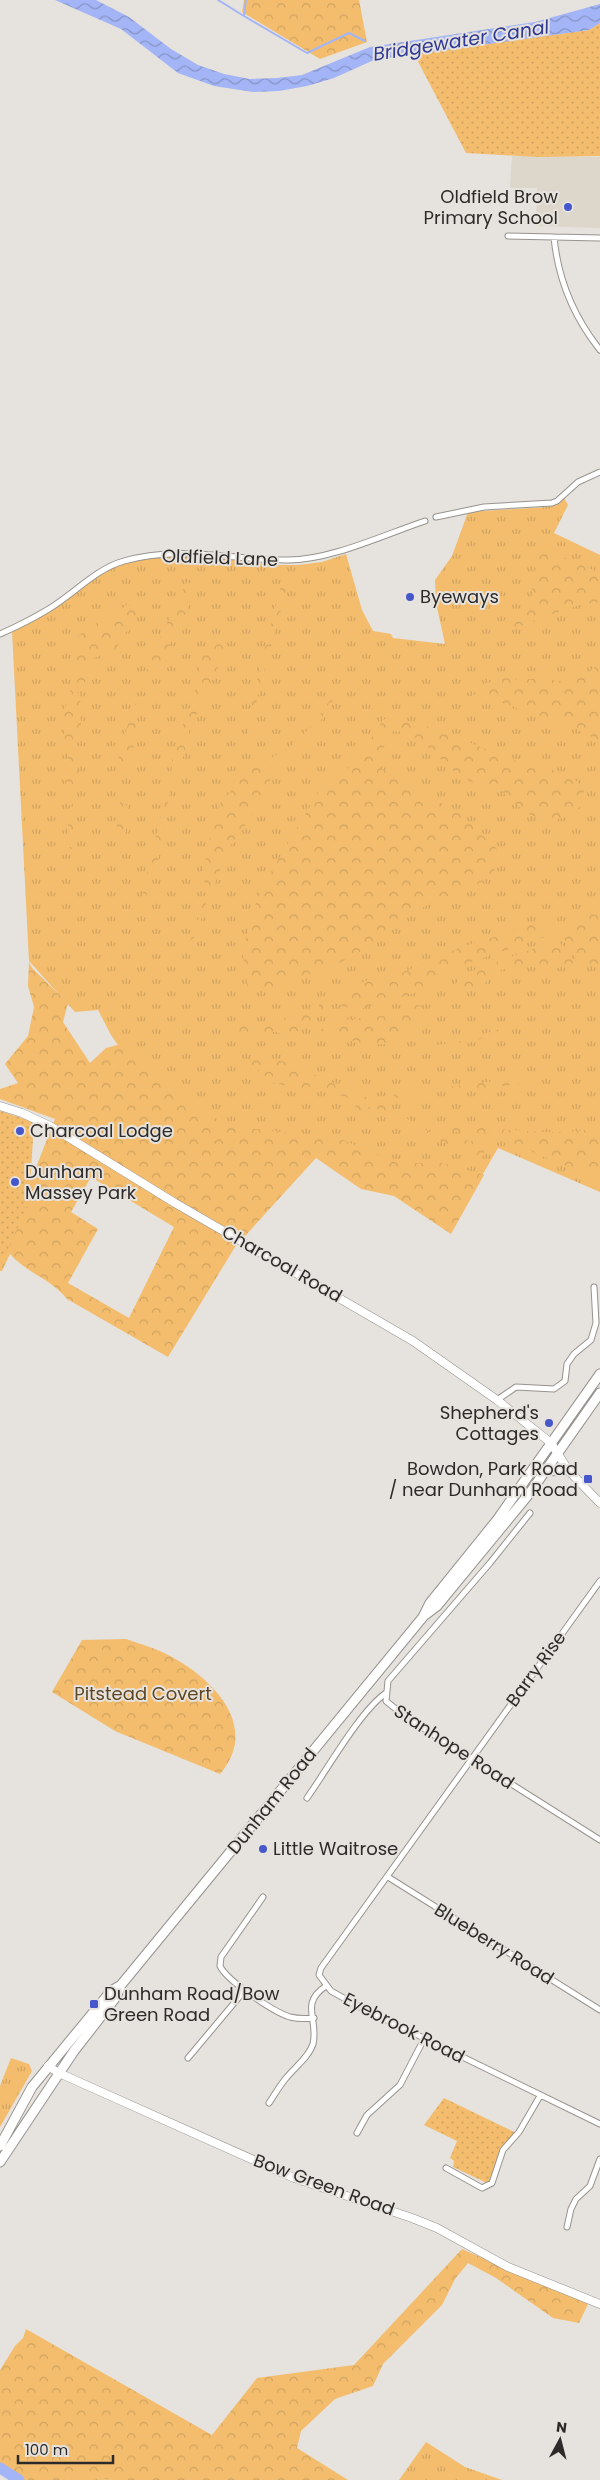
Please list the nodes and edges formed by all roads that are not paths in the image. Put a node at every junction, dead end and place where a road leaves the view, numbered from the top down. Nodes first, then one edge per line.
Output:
1 (508, 236) dead end
2 (554, 238) junction
3 (600, 238) edge
4 (600, 350) edge
5 (600, 472) edge
6 (436, 517) dead end
7 (425, 521) dead end
8 (0, 634) edge
9 (0, 1106) edge
10 (594, 1288) dead end
11 (600, 1374) edge
12 (600, 1393) edge
13 (497, 1400) junction
14 (576, 1426) junction
15 (551, 1443) junction
16 (557, 1456) junction
17 (568, 1470) junction
18 (545, 1471) junction
19 (529, 1476) junction
20 (600, 1503) edge
21 (530, 1513) dead end
22 (600, 1582) edge
23 (423, 1617) junction
24 (386, 1693) junction
25 (472, 1758) junction
26 (307, 1798) dead end
27 (600, 1840) edge
28 (388, 1877) junction
29 (263, 1897) dead end
30 (121, 1985) junction
31 (326, 1986) junction
32 (245, 1990) junction
33 (600, 2010) edge
34 (314, 2018) junction
35 (424, 2039) junction
36 (188, 2058) dead end
37 (48, 2066) junction
38 (59, 2073) junction
39 (540, 2096) junction
40 (269, 2103) dead end
41 (600, 2124) edge
42 (357, 2133) dead end
43 (0, 2146) edge
44 (600, 2159) edge
45 (0, 2162) edge
46 (446, 2168) dead end
47 (566, 2227) dead end
48 (600, 2304) edge

1 - 2 street
2 - 3 street
2 - 4 street
5 - 6 street
7 - 8 street, Oldfield Lane
9 - 13 main road, Charcoal Road
10 - 13 street
11 - 15 highway, Dunham Road
12 - 14 highway, Dunham Road
13 - 15 main road, Charcoal Road
14 - 15 highway
14 - 16 highway, Dunham Road
15 - 16 main road
15 - 19 highway, Dunham Road
16 - 17 main road
16 - 18 highway, Dunham Road
16 - 19 highway
17 - 18 highway
17 - 20 main road
18 - 23 highway, Dunham Road
19 - 23 highway, Dunham Road
21 - 24 street, Stanhope Road
22 - 25 street, Barry Rise
23 - 30 highway, Dunham Road
24 - 25 street, Stanhope Road
24 - 26 street
25 - 27 street, Stanhope Road
25 - 28 street, Eyebrook Road
28 - 31 street, Eyebrook Road
28 - 33 street, Blueberry Road
29 - 32 street
30 - 37 highway, Dunham Road
30 - 38 highway, Dunham Road
31 - 34 street
31 - 35 street, Eyebrook Road
32 - 34 street
32 - 36 street
34 - 40 street
35 - 39 street, Eyebrook Road
35 - 42 street
37 - 38 main road, Bow Green Road
37 - 43 highway, Dunham Road
38 - 45 highway, Dunham Road
38 - 48 main road, Bow Green Road
39 - 41 street, Eyebrook Road
39 - 46 street
44 - 47 street

